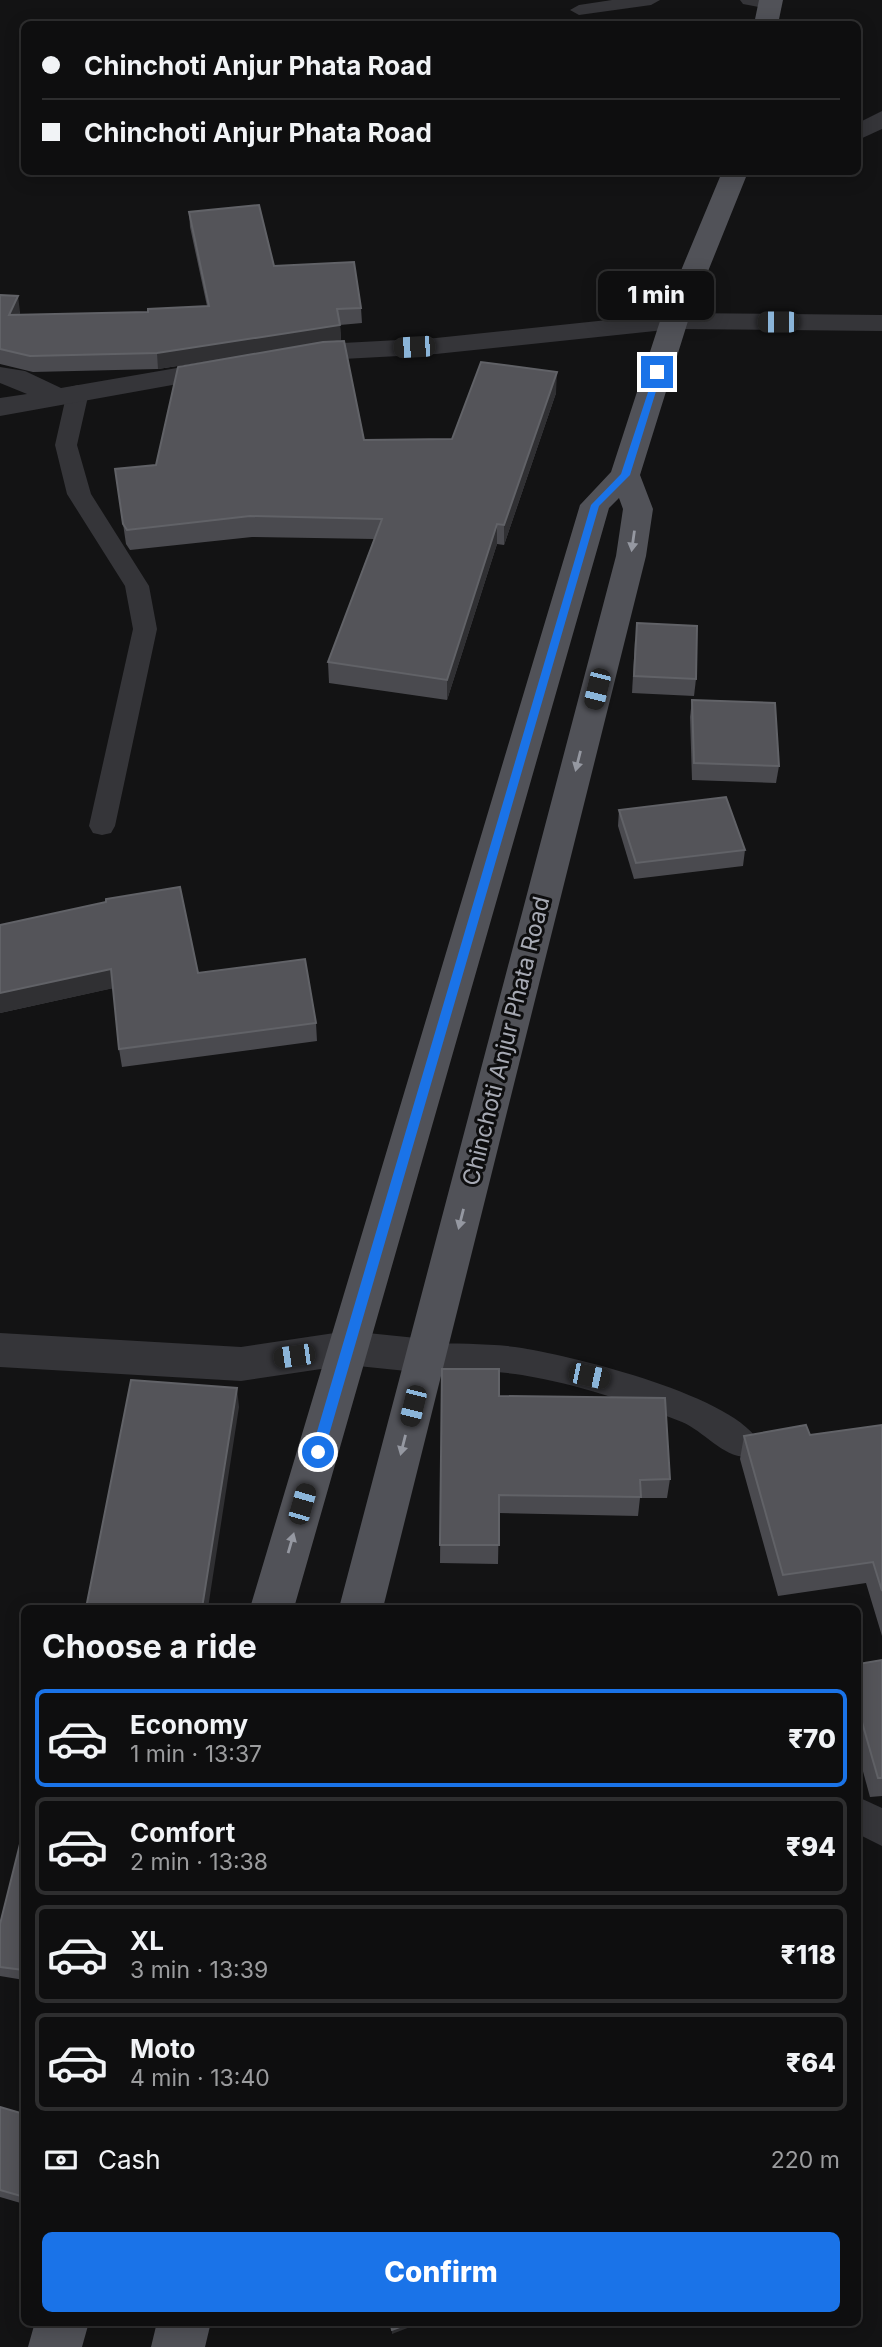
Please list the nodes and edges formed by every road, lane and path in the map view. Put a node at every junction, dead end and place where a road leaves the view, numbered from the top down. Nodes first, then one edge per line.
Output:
1 (652, 0) edge
2 (579, 10) dead end
3 (882, 119) edge
4 (861, 131) edge
5 (733, 175) edge
6 (674, 321) junction
7 (882, 323) edge
8 (0, 375) edge
9 (67, 394) junction
10 (0, 407) edge
11 (625, 475) junction
12 (102, 826) dead end
13 (348, 1348) junction
14 (0, 1350) edge
15 (426, 1356) junction
16 (745, 1445) edge
17 (273, 1605) edge
18 (362, 1605) edge
19 (861, 1816) edge
20 (882, 1828) edge
21 (61, 2326) edge
22 (183, 2326) edge
23 (55, 2347) edge
24 (178, 2347) edge

1 - 2 lane
3 - 4 street
5 - 6 main road
6 - 7 street
6 - 9 street
6 - 11 main road
8 - 9 street
9 - 10 street
9 - 12 lane
11 - 13 main road
11 -> 15 main road, Chinchoti Anjur Phata Road
13 - 14 street
13 - 15 street
17 -> 13 main road
15 - 16 lane
15 -> 18 main road, Chinchoti Anjur Phata Road
19 - 20 lane
21 - 23 main road
22 - 24 main road

